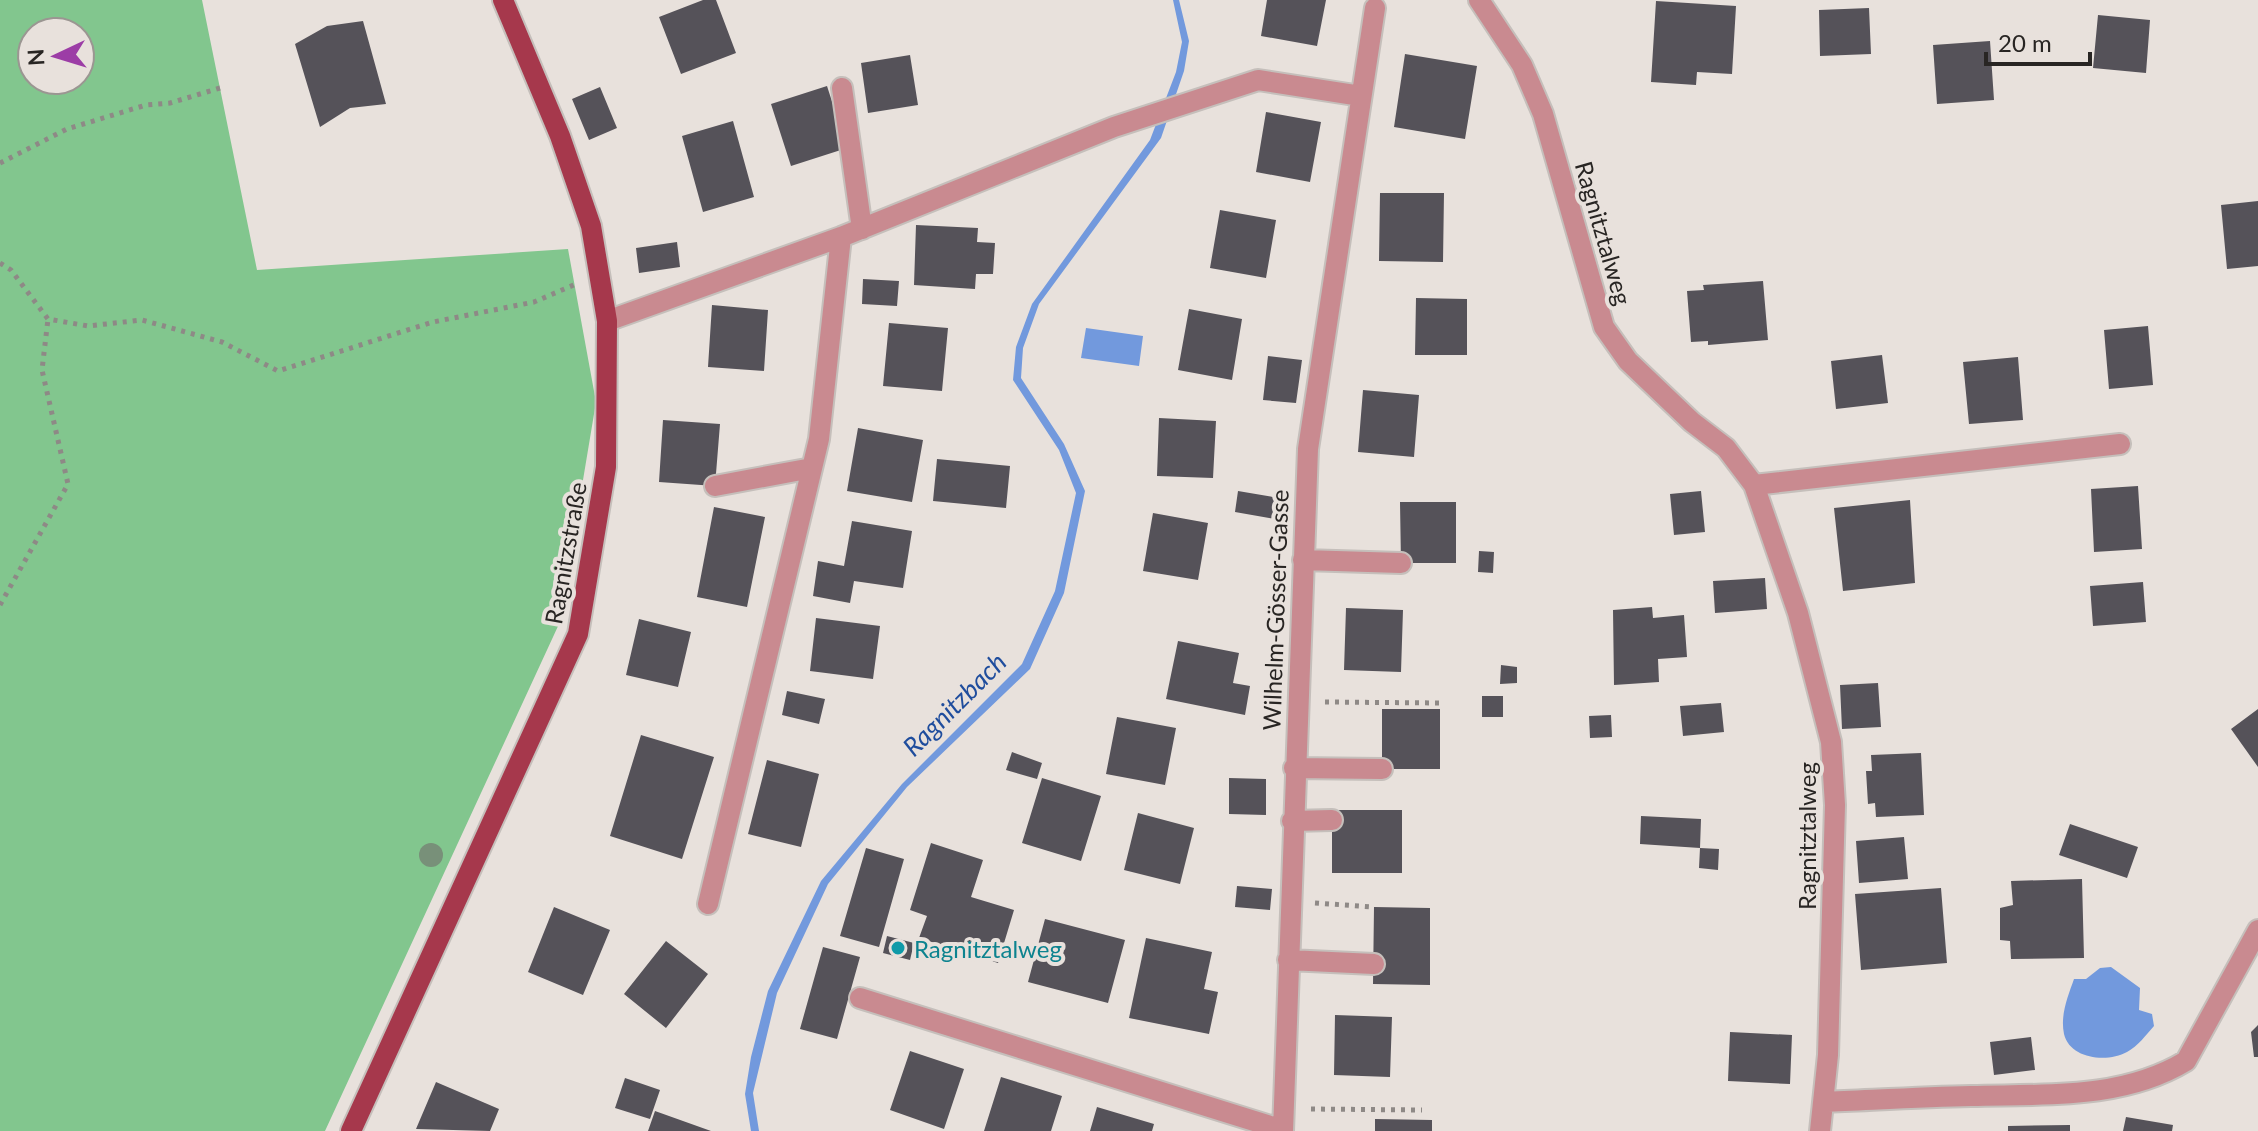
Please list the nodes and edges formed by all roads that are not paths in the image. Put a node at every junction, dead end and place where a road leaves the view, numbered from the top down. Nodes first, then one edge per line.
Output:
1 (503, 0) edge
2 (1479, 0) edge
3 (1375, 8) dead end
4 (842, 88) dead end
5 (1361, 96) junction
6 (862, 229) junction
7 (841, 237) junction
8 (607, 321) junction
9 (2120, 444) dead end
10 (812, 468) junction
11 (1754, 485) junction
12 (715, 486) dead end
13 (1303, 560) junction
14 (1401, 563) dead end
15 (1294, 768) junction
16 (1382, 769) dead end
17 (1332, 820) dead end
18 (1292, 821) junction
19 (708, 904) dead end
20 (2258, 930) edge
21 (1288, 960) junction
22 (1374, 964) dead end
23 (860, 998) dead end
24 (1824, 1102) junction
25 (1283, 1124) edge
26 (351, 1131) edge
27 (1820, 1131) edge

1 - 8 main road, Ragnitzstraße
2 - 11 street, Ragnitztalweg
3 - 5 street, Wilhelm-Gösser-Gasse
4 - 6 street
5 - 6 street
5 - 13 street, Wilhelm-Gösser-Gasse
6 - 7 street
7 - 8 street
7 - 10 street
8 - 26 main road, Ragnitzstraße
9 - 11 street
10 - 12 street
10 - 19 street
11 - 24 street, Ragnitztalweg
13 - 14 street
13 - 15 street, Wilhelm-Gösser-Gasse
15 - 16 street
15 - 18 street, Wilhelm-Gösser-Gasse
17 - 18 street
18 - 21 street, Wilhelm-Gösser-Gasse
20 - 24 street
21 - 22 street
21 - 25 street, Wilhelm-Gösser-Gasse
23 - 25 street
24 - 27 street, Ragnitztalweg

